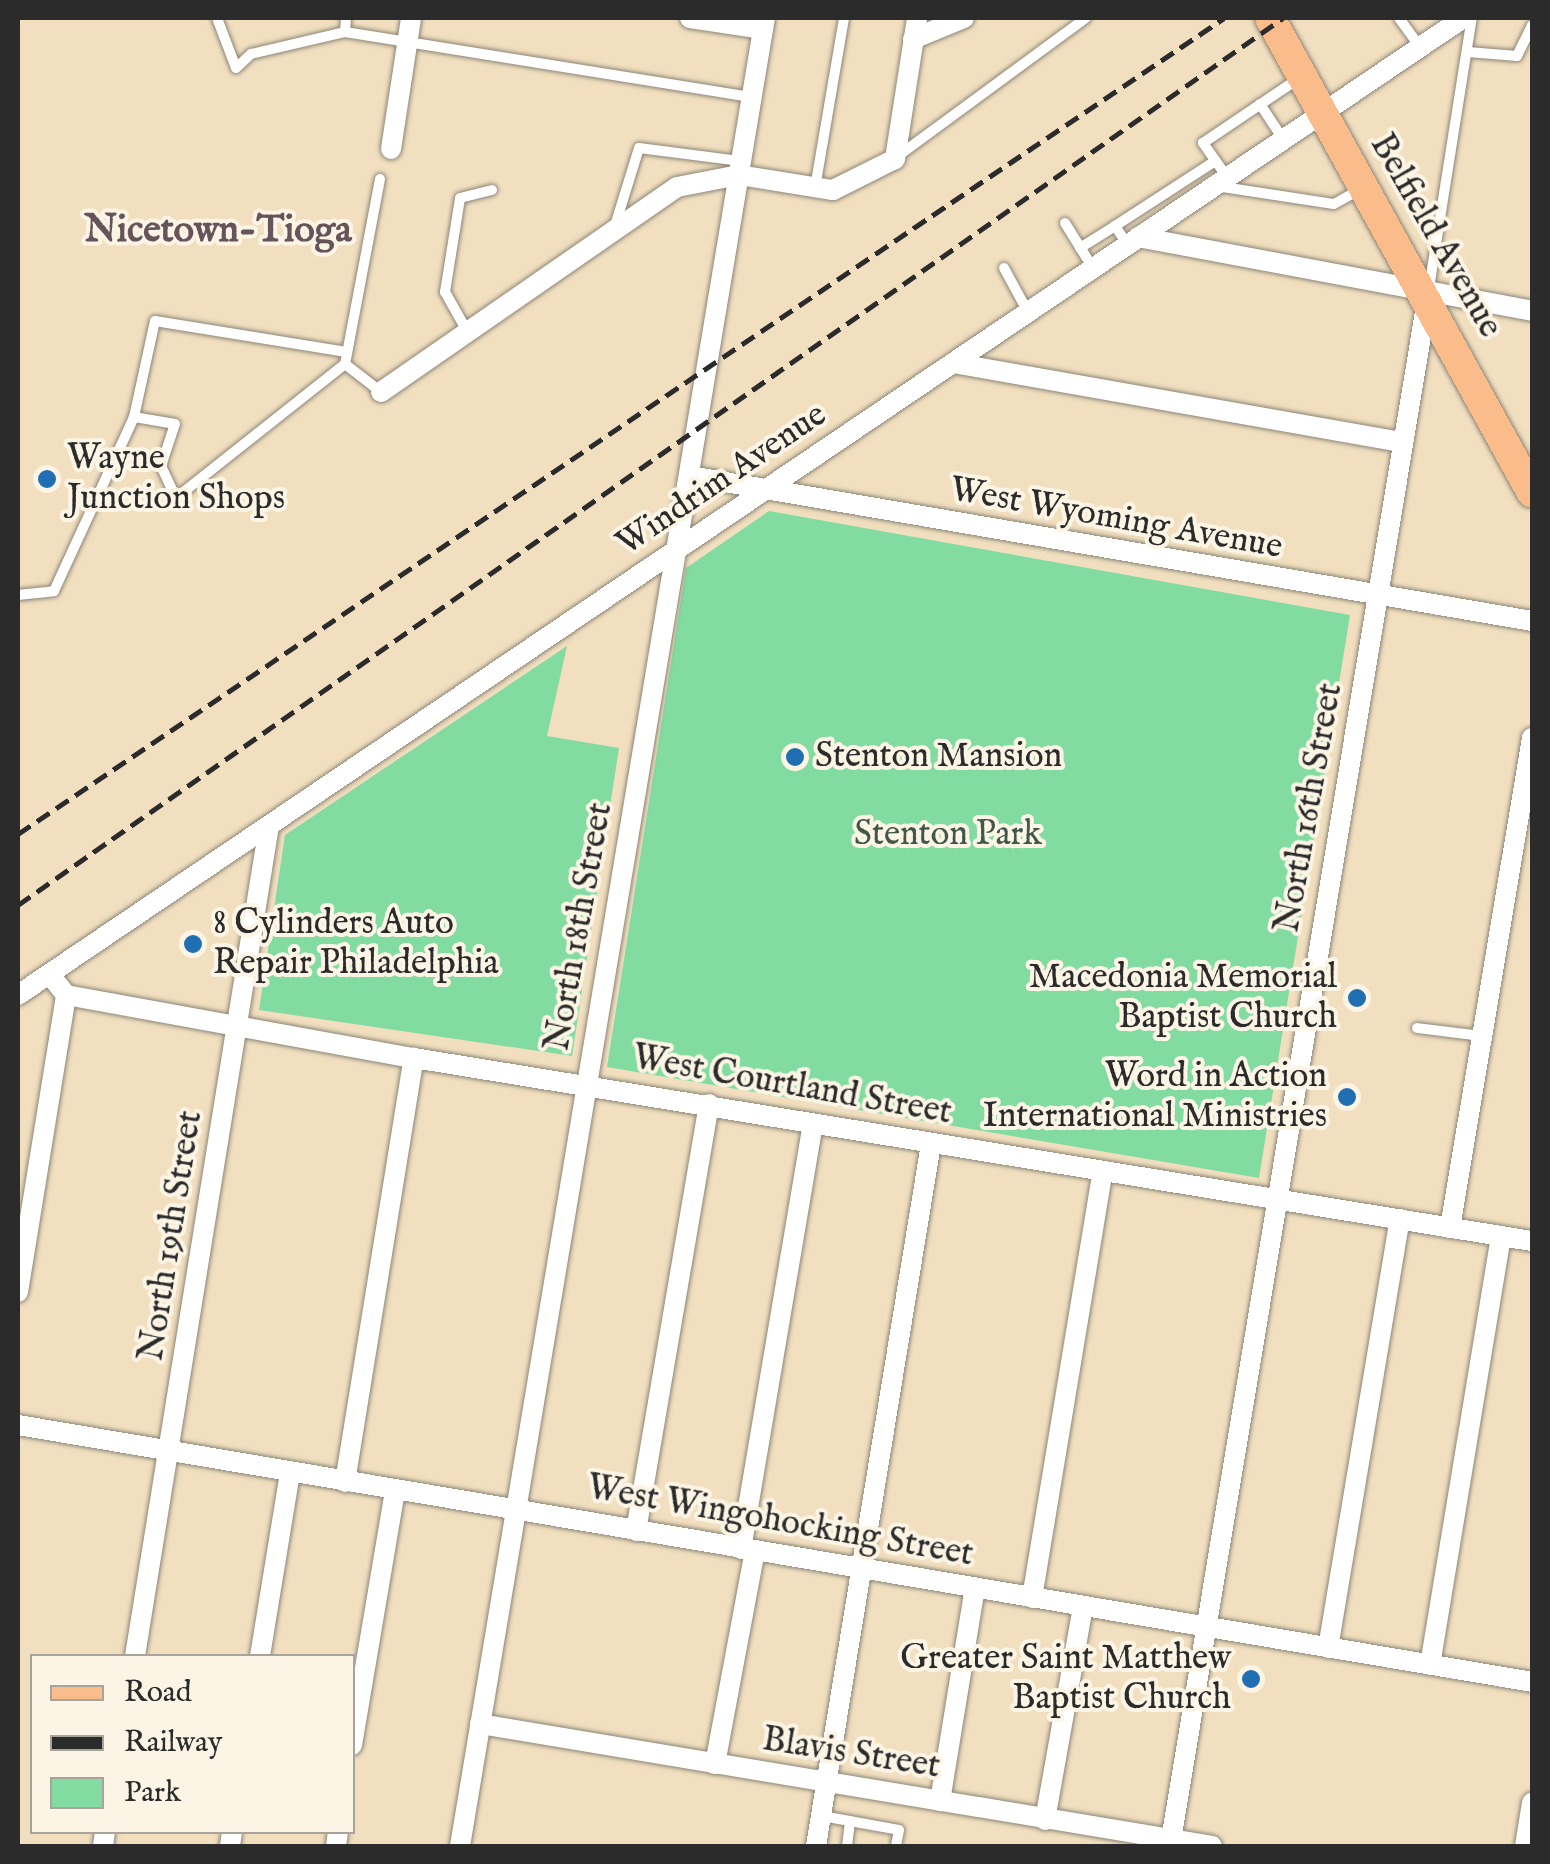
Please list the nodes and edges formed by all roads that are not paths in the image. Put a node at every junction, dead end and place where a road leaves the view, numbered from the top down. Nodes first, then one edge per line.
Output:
1 (218, 18) edge
2 (346, 18) edge
3 (411, 18) edge
4 (690, 18) edge
5 (844, 18) edge
6 (917, 18) edge
7 (964, 18) edge
8 (1086, 18) edge
9 (1270, 18) edge
10 (1399, 18) edge
11 (1463, 18) edge
12 (1472, 18) edge
13 (764, 23) edge
14 (1532, 25) edge
15 (345, 32) junction
16 (913, 39) junction
17 (408, 41) junction
18 (1420, 47) junction
19 (1468, 52) junction
20 (1302, 77) junction
21 (752, 97) junction
22 (1260, 104) junction
23 (1322, 112) junction
24 (1283, 139) junction
25 (390, 149) dead end
26 (894, 159) junction
27 (740, 168) junction
28 (1219, 174) junction
29 (380, 179) dead end
30 (1364, 187) junction
31 (816, 188) junction
32 (492, 190) dead end
33 (1065, 223) dead end
34 (1115, 226) junction
35 (613, 232) junction
36 (1133, 241) junction
37 (1080, 248) junction
38 (1004, 268) dead end
39 (1093, 268) junction
40 (1428, 293) junction
41 (1532, 310) edge
42 (1028, 312) junction
43 (466, 331) junction
44 (346, 358) junction
45 (952, 363) junction
46 (381, 392) joint
47 (134, 417) junction
48 (1403, 442) junction
49 (690, 476) junction
50 (770, 486) junction
51 (1532, 494) edge
52 (678, 549) junction
53 (18, 595) edge
54 (1378, 598) junction
55 (1532, 621) edge
56 (1532, 738) edge
57 (268, 826) junction
58 (50, 974) junction
59 (18, 995) edge
60 (66, 995) junction
61 (240, 1025) junction
62 (1416, 1028) dead end
63 (1482, 1036) junction
64 (414, 1058) junction
65 (586, 1083) junction
66 (709, 1104) junction
67 (813, 1124) junction
68 (931, 1144) junction
69 (1102, 1173) junction
70 (1276, 1198) junction
71 (1400, 1219) junction
72 (1450, 1228) junction
73 (1502, 1236) junction
74 (1532, 1241) edge
75 (18, 1292) edge
76 (18, 1425) edge
77 (170, 1452) junction
78 (290, 1473) junction
79 (345, 1482) junction
80 (395, 1490) junction
81 (517, 1511) junction
82 (636, 1531) junction
83 (748, 1550) junction
84 (862, 1569) junction
85 (975, 1588) junction
86 (1032, 1598) junction
87 (1083, 1607) junction
88 (1206, 1627) junction
89 (1328, 1648) junction
90 (135, 1654) edge
91 (260, 1654) edge
92 (1430, 1665) junction
93 (1532, 1682) edge
94 (480, 1724) junction
95 (355, 1727) edge
96 (715, 1764) junction
97 (826, 1782) junction
98 (940, 1802) junction
99 (1532, 1803) edge
100 (821, 1816) junction
101 (1045, 1820) junction
102 (850, 1822) junction
103 (1171, 1843) edge
104 (460, 1846) edge
105 (816, 1846) edge
106 (847, 1846) edge
107 (896, 1846) edge
108 (1212, 1846) edge
109 (1525, 1846) edge

1 - 15 lane
2 - 15 lane
3 - 17 street
4 - 13 street
5 - 31 lane
6 - 16 street
7 - 16 street
8 - 26 lane
9 - 20 main road, Belfield Avenue
10 - 18 lane
11 - 18 street, Windrim Avenue
12 - 19 lane, North 16th Street
13 - 21 street, North 18th Street
14 - 19 lane
15 - 17 lane
16 - 26 street
17 - 21 lane
17 - 25 street
18 - 23 street, Windrim Avenue
19 - 40 lane, North 16th Street
20 - 22 lane
20 - 23 main road, Belfield Avenue
21 - 27 street, North 18th Street
22 - 24 lane
22 - 28 lane
23 - 24 street, Windrim Avenue
23 - 30 main road, Belfield Avenue
24 - 28 street, Windrim Avenue
26 - 31 street
27 - 31 street
27 - 35 street
27 - 35 lane
27 - 49 street, North 18th Street
28 - 30 lane
28 - 34 lane
28 - 36 street, Windrim Avenue
29 - 44 lane
30 - 40 main road, Belfield Avenue
32 - 43 lane
33 - 37 lane
34 - 36 lane
34 - 37 lane
35 - 43 street
36 - 39 street, Windrim Avenue
36 - 40 street
37 - 39 lane
38 - 42 lane
39 - 42 street, Windrim Avenue
40 - 41 street
40 - 48 street, North 16th Street
40 - 51 main road, Belfield Avenue
42 - 45 street, Windrim Avenue
43 - 46 street
44 - 46 lane
44 - 47 lane
44 - 47 lane
45 - 48 street
45 - 50 street, Windrim Avenue
47 - 53 lane
48 - 54 street, North 16th Street
49 - 50 street, West Wyoming Avenue
49 - 52 street, North 18th Street
50 - 52 street, Windrim Avenue
50 - 54 street, West Wyoming Avenue
52 - 57 street, Windrim Avenue
52 - 65 street, North 18th Street
54 - 55 street, West Wyoming Avenue
54 - 70 street, North 16th Street
56 - 63 street
57 - 58 street, Windrim Avenue
57 - 61 street, North 19th Street
58 - 59 street, Windrim Avenue
58 - 60 street
60 - 61 street, West Courtland Street
60 - 75 street
61 - 64 street, West Courtland Street
61 - 77 street, North 19th Street
62 - 63 lane
63 - 72 street
64 - 65 street, West Courtland Street
64 - 79 street
65 - 66 street, West Courtland Street
65 - 81 street, North 18th Street
66 - 67 street, West Courtland Street
66 - 82 street
67 - 68 street, West Courtland Street
67 - 83 street
68 - 69 street, West Courtland Street
68 - 84 street
69 - 70 street, West Courtland Street
69 - 86 street
70 - 71 street, West Courtland Street
70 - 88 street, North 16th Street
71 - 72 street, West Courtland Street
71 - 89 street
72 - 73 street, West Courtland Street
73 - 74 street, West Courtland Street
73 - 92 street
76 - 77 street, West Wingohocking Street
77 - 78 street, West Wingohocking Street
77 - 90 street, North 19th Street
78 - 79 street, West Wingohocking Street
78 - 91 street
79 - 80 street, West Wingohocking Street
80 - 81 street, West Wingohocking Street
80 - 95 street
81 - 82 street, West Wingohocking Street
81 - 94 street, North 18th Street
82 - 83 street, West Wingohocking Street
83 - 84 street, West Wingohocking Street
83 - 96 street
84 - 85 street, West Wingohocking Street
84 - 97 street
85 - 86 street, West Wingohocking Street
85 - 98 street
86 - 87 street, West Wingohocking Street
87 - 88 street, West Wingohocking Street
87 - 101 street
88 - 89 street, West Wingohocking Street
88 - 103 street, North 16th Street
89 - 92 street, West Wingohocking Street
92 - 93 street, West Wingohocking Street
94 - 96 street, Blavis Street
94 - 104 street, North 18th Street
96 - 97 street, Blavis Street
97 - 98 street, Blavis Street
97 - 100 street
98 - 101 street, Blavis Street
99 - 109 street
100 - 102 lane
100 - 105 street
101 - 103 street, Blavis Street
102 - 106 lane
102 - 107 lane
103 - 108 street, Blavis Street

